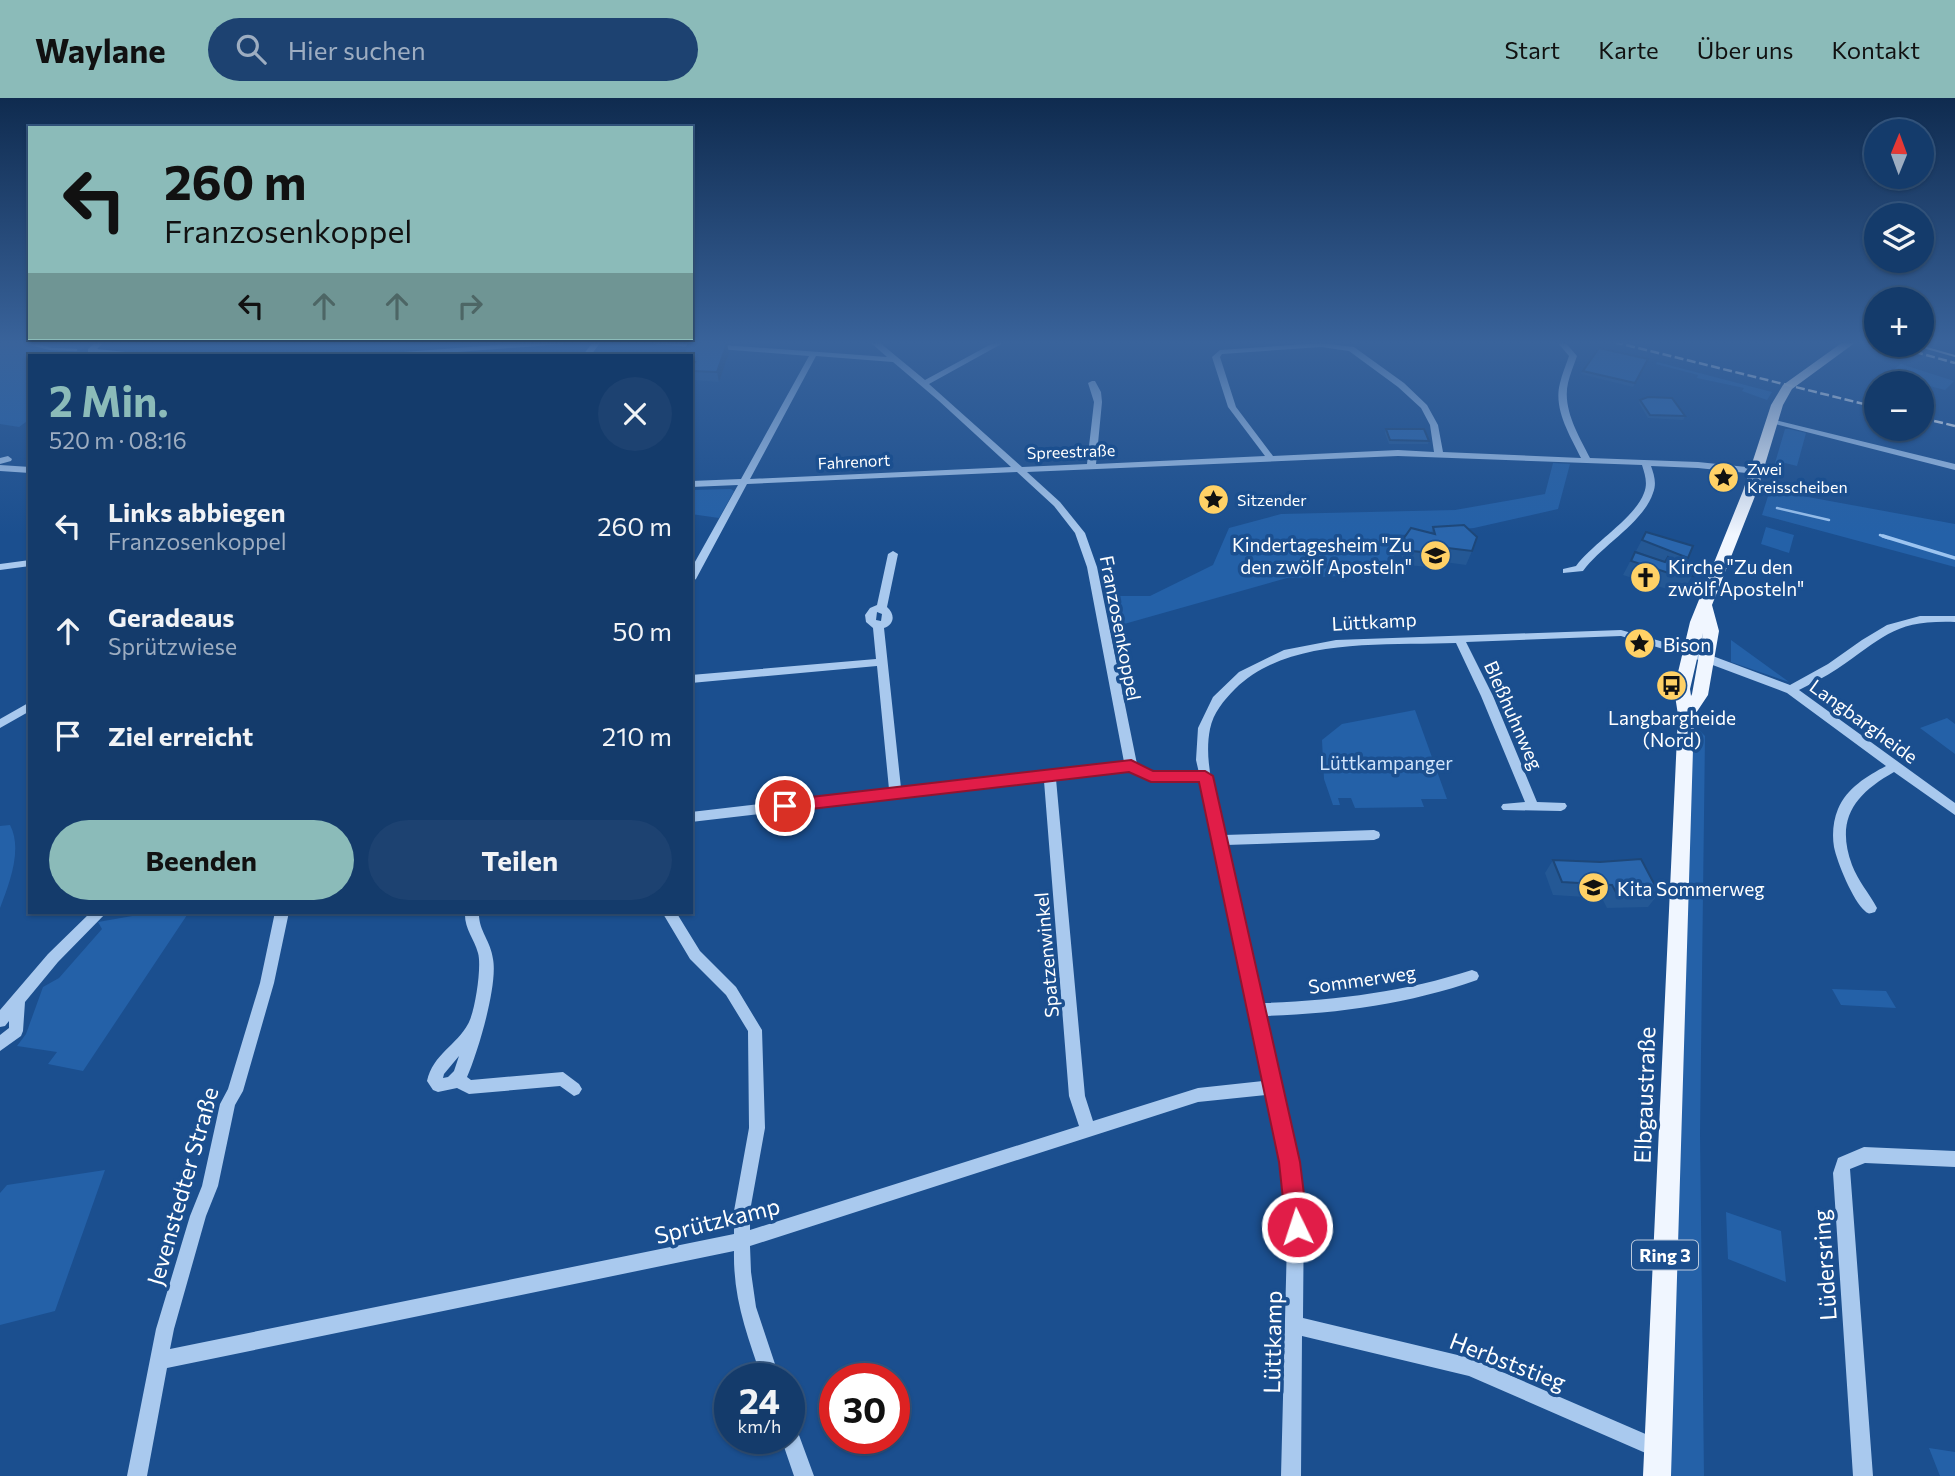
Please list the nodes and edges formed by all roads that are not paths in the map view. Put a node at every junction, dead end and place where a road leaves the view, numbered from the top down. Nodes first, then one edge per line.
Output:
1 (786, 406) edge
2 (948, 406) edge
3 (1096, 406) edge
4 (1232, 406) edge
5 (1423, 406) edge
6 (1564, 406) edge
7 (1780, 406) edge
8 (1774, 421) junction
9 (1439, 453) junction
10 (1272, 460) junction
11 (1587, 460) junction
12 (1645, 462) junction
13 (1092, 466) junction
14 (1955, 467) edge
15 (0, 468) edge
16 (1017, 469) junction
17 (28, 470) edge
18 (1756, 471) junction
19 (746, 481) junction
20 (693, 484) edge
21 (893, 554) dead end
22 (28, 562) edge
23 (0, 566) edge
24 (1567, 571) dead end
25 (693, 575) edge
26 (1955, 619) edge
27 (1459, 639) junction
28 (1698, 655) junction
29 (883, 662) junction
30 (693, 678) edge
31 (1791, 690) junction
32 (28, 707) edge
33 (0, 724) edge
34 (1131, 766) junction
35 (1895, 766) junction
36 (1050, 775) junction
37 (1205, 776) junction
38 (896, 794) junction
39 (1561, 806) dead end
40 (1507, 807) dead end
41 (1533, 807) junction
42 (1955, 810) edge
43 (693, 817) edge
44 (1374, 835) dead end
45 (1218, 839) junction
46 (1870, 908) dead end
47 (98, 914) edge
48 (282, 914) edge
49 (472, 914) edge
50 (670, 914) edge
51 (1472, 976) dead end
52 (18, 1001) junction
53 (1256, 1010) junction
54 (0, 1021) edge
55 (472, 1030) junction
56 (0, 1044) edge
57 (457, 1080) junction
58 (1273, 1087) junction
59 (574, 1089) dead end
60 (1088, 1130) junction
61 (1955, 1159) edge
62 (741, 1241) junction
63 (1295, 1325) junction
64 (162, 1360) junction
65 (766, 1363) edge
66 (1658, 1449) junction
67 (796, 1454) edge
68 (137, 1476) edge
69 (804, 1476) edge
70 (1292, 1476) edge
71 (1657, 1476) edge
72 (1863, 1476) edge

1 - 19 street
2 - 16 street, Franzosenkoppel
3 - 13 street
4 - 10 street
5 - 9 street
6 - 11 street
7 - 8 main road, Elbgaustraße / Ring 3
8 - 14 street
8 - 18 main road, Elbgaustraße / Ring 3
9 - 10 street, Spreestraße
9 - 11 street, Spreestraße
10 - 13 street, Spreestraße
11 - 12 street, Spreestraße
12 - 18 street, Spreestraße
12 - 24 street
13 - 16 street, Spreestraße
15 - 17 street
16 - 19 street, Fahrenort
16 - 34 street, Franzosenkoppel
18 - 28 main road, Elbgaustraße / Ring 3
19 - 20 street, Fahrenort
19 - 25 street
21 - 29 street
22 - 23 street
26 - 31 street
27 - 28 street, Lüttkamp
27 - 37 street, Lüttkamp
27 - 41 street, Bleßhuhnweg
28 - 31 street, Langbargheide
28 - 66 main road, Elbgaustraße / Ring 3
29 - 30 street
29 - 38 street
31 - 35 street, Langbargheide
32 - 33 street
34 - 36 street
34 - 37 street
35 - 42 street, Langbargheide
35 - 46 street
36 - 38 street
36 - 60 street, Spatzenwinkel
37 - 45 street, Lüttkamp
38 - 43 street
39 - 41 street
40 - 41 street
44 - 45 street
45 - 53 street, Lüttkamp
47 - 52 street
48 - 64 street, Jevenstedter Straße
49 - 55 street
50 - 62 street
51 - 53 street, Sommerweg
52 - 54 street
52 - 56 street
53 - 58 street, Lüttkamp
55 - 57 street
55 - 57 street
57 - 59 street
58 - 60 street, Sprützkamp
58 - 63 street, Lüttkamp
60 - 62 street, Sprützkamp
61 - 72 street, Lüdersring
62 - 64 street, Sprützkamp
62 - 65 street
63 - 66 street, Herbststieg
63 - 70 street, Lüttkamp
64 - 68 street, Jevenstedter Straße
66 - 71 main road, Elbgaustraße / Ring 3
67 - 69 street

